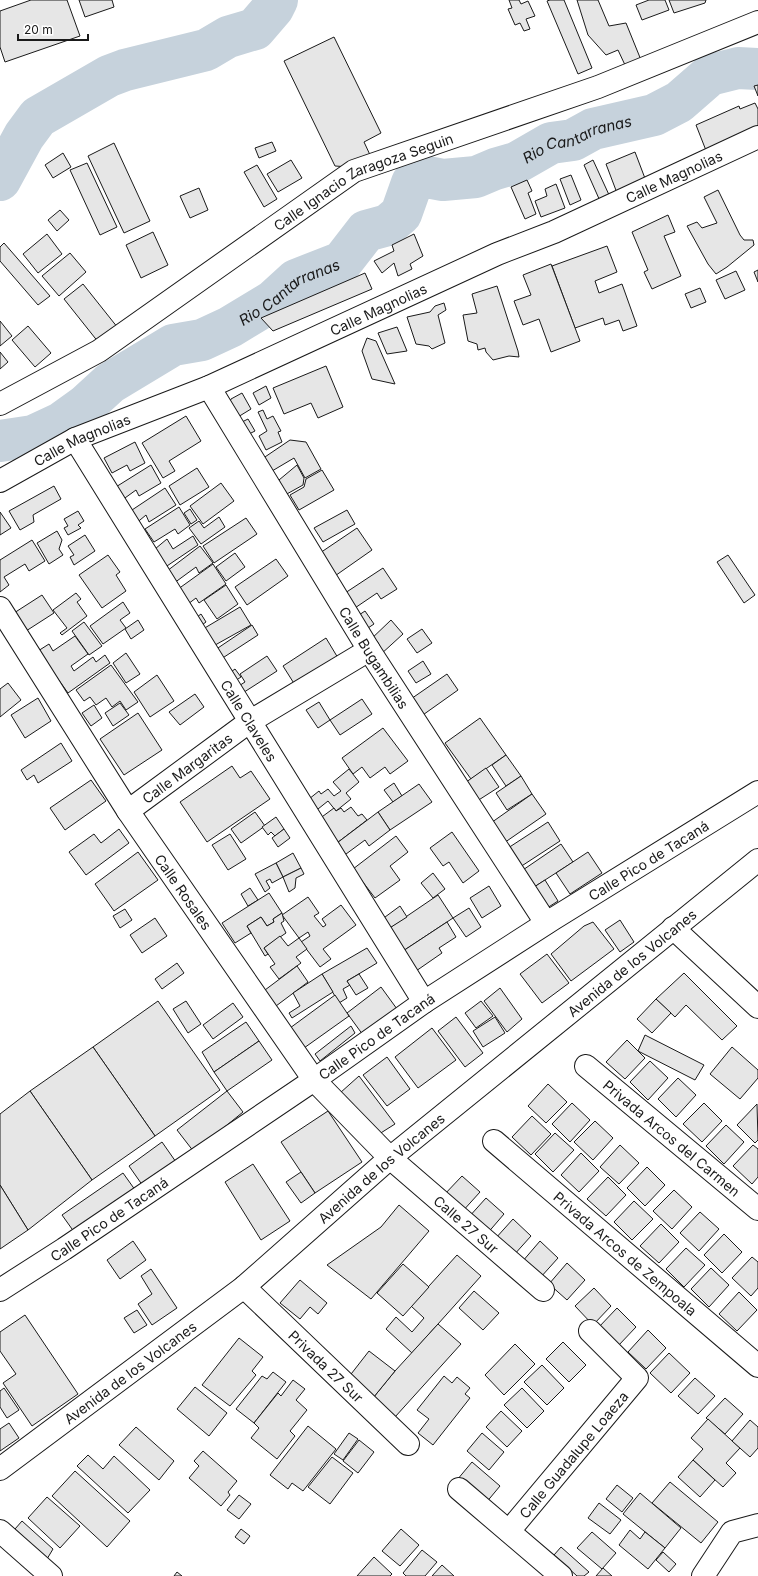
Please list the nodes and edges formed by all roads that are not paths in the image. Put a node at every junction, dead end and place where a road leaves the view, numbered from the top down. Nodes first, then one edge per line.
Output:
1 (758, 22) edge
2 (758, 137) edge
3 (209, 386) junction
4 (0, 404) edge
5 (75, 439) junction
6 (0, 481) edge
7 (0, 608) edge
8 (369, 650) junction
9 (249, 722) junction
10 (758, 792) edge
11 (128, 811) junction
12 (758, 860) edge
13 (546, 923) junction
14 (673, 928) junction
15 (424, 1002) junction
16 (758, 1007) edge
17 (586, 1066) dead end
18 (314, 1080) junction
19 (494, 1141) dead end
20 (390, 1158) junction
21 (758, 1209) edge
22 (244, 1287) junction
23 (0, 1290) edge
24 (543, 1290) dead end
25 (590, 1331) dead end
26 (758, 1366) edge
27 (408, 1444) dead end
28 (0, 1469) edge
29 (459, 1489) dead end
30 (758, 1525) edge
31 (0, 1531) edge
32 (509, 1532) junction
33 (51, 1576) edge
34 (560, 1576) edge
35 (703, 1576) edge

1 - 4 street, Calle Ignacio Zaragoza Seguin
2 - 3 street, Calle Magnolias
3 - 5 street, Calle Magnolias
3 - 8 street, Calle Bugambilias
5 - 6 street, Calle Magnolias
5 - 9 street, Calle Claveles
7 - 11 street, Calle Rosales
8 - 9 street, Calle Margaritas
8 - 13 street, Calle Bugambilias
9 - 11 street, Calle Margaritas
9 - 15 street, Calle Claveles
10 - 13 street, Calle Pico de Tacaná
11 - 18 street, Calle Rosales
12 - 14 street, Avenida de los Volcanes
13 - 15 street, Calle Pico de Tacaná
14 - 16 street
14 - 20 street, Avenida de los Volcanes
15 - 18 street, Calle Pico de Tacaná
17 - 21 street, Privada Arcos del Carmen
18 - 20 street, Calle Rosales
18 - 23 street, Calle Pico de Tacaná
19 - 26 street, Privada Arcos de Zempoala
20 - 22 street, Avenida de los Volcanes
20 - 24 street, Calle 27 Sur
22 - 27 street, Privada 27 Sur
22 - 28 street, Avenida de los Volcanes
25 - 32 street, Calle Guadalupe Loaeza
29 - 32 street
30 - 35 street
31 - 33 street
32 - 34 street

